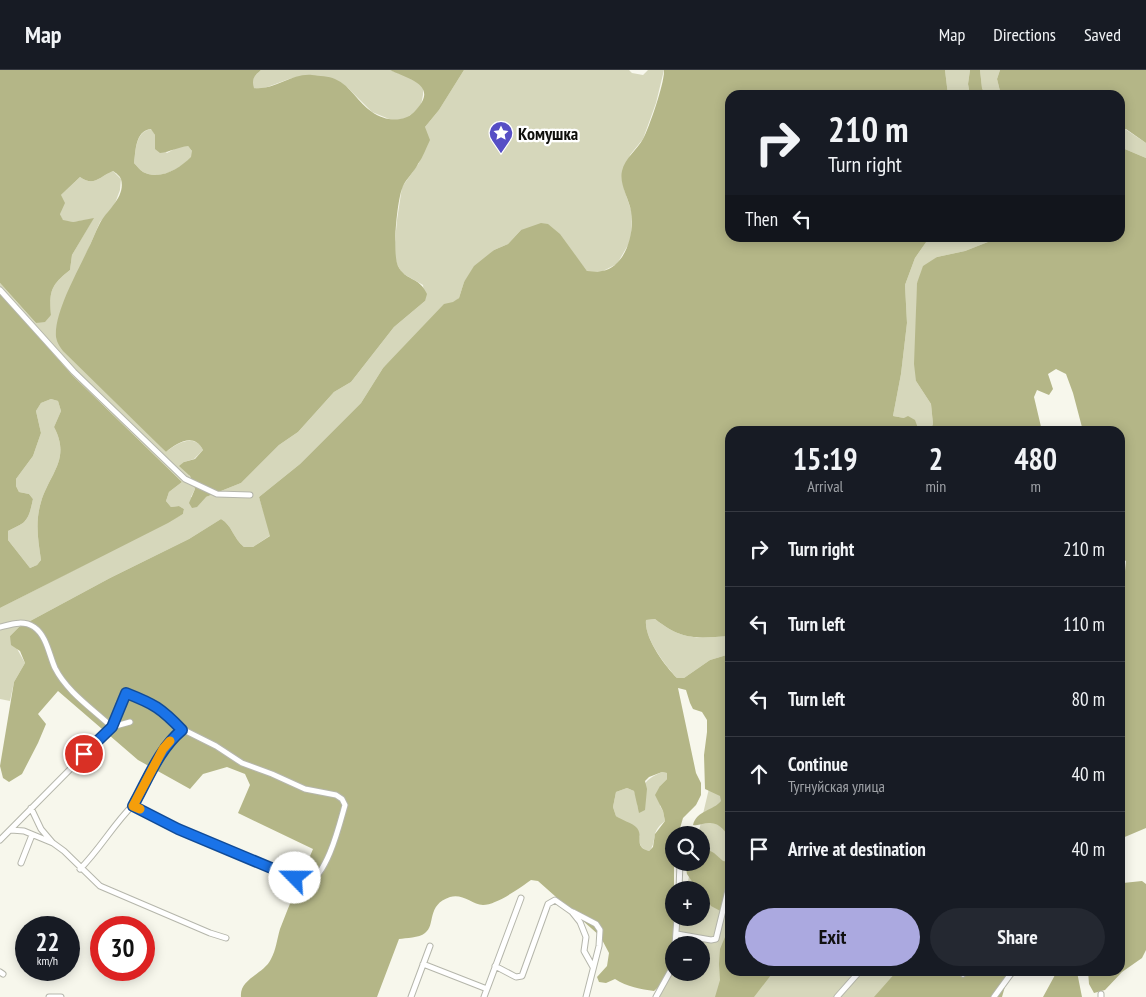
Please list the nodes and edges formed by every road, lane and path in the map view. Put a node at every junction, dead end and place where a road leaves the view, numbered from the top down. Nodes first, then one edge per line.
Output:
1 (0, 290) edge
2 (250, 495) dead end
3 (0, 626) edge
4 (130, 722) dead end
5 (112, 727) junction
6 (182, 730) junction
7 (133, 806) junction
8 (31, 808) junction
9 (11, 830) junction
10 (0, 831) edge
11 (32, 835) junction
12 (2, 838) edge
13 (52, 843) junction
14 (21, 862) dead end
15 (80, 869) junction
16 (521, 898) dead end
17 (725, 902) edge
18 (572, 912) junction
19 (677, 926) edge
20 (677, 934) joint
21 (226, 938) dead end
22 (430, 946) dead end
23 (423, 964) junction
24 (495, 966) junction
25 (593, 967) junction
26 (856, 976) edge
27 (1009, 976) edge
28 (665, 981) edge
29 (487, 988) junction
30 (49, 997) edge
31 (61, 997) edge
32 (411, 997) edge
33 (484, 997) edge
34 (586, 997) edge
35 (656, 997) edge
36 (837, 997) edge
37 (994, 997) edge

1 - 2 street
3 - 5 street
4 - 5 street
5 - 6 street
5 - 8 street
6 - 7 street
6 - 7 street
7 - 15 street
8 - 9 street
8 - 13 street
9 - 11 street
9 - 12 street
10 - 12 street
11 - 13 street
11 - 14 street
13 - 15 street
15 - 21 street
16 - 24 street
17 - 20 street
18 - 24 street
18 - 25 street
18 - 25 street
19 - 20 street
22 - 23 street
23 - 29 street
23 - 32 street
24 - 29 street
25 - 34 street
26 - 36 street
27 - 37 street
28 - 35 street
29 - 33 street
30 - 31 street

